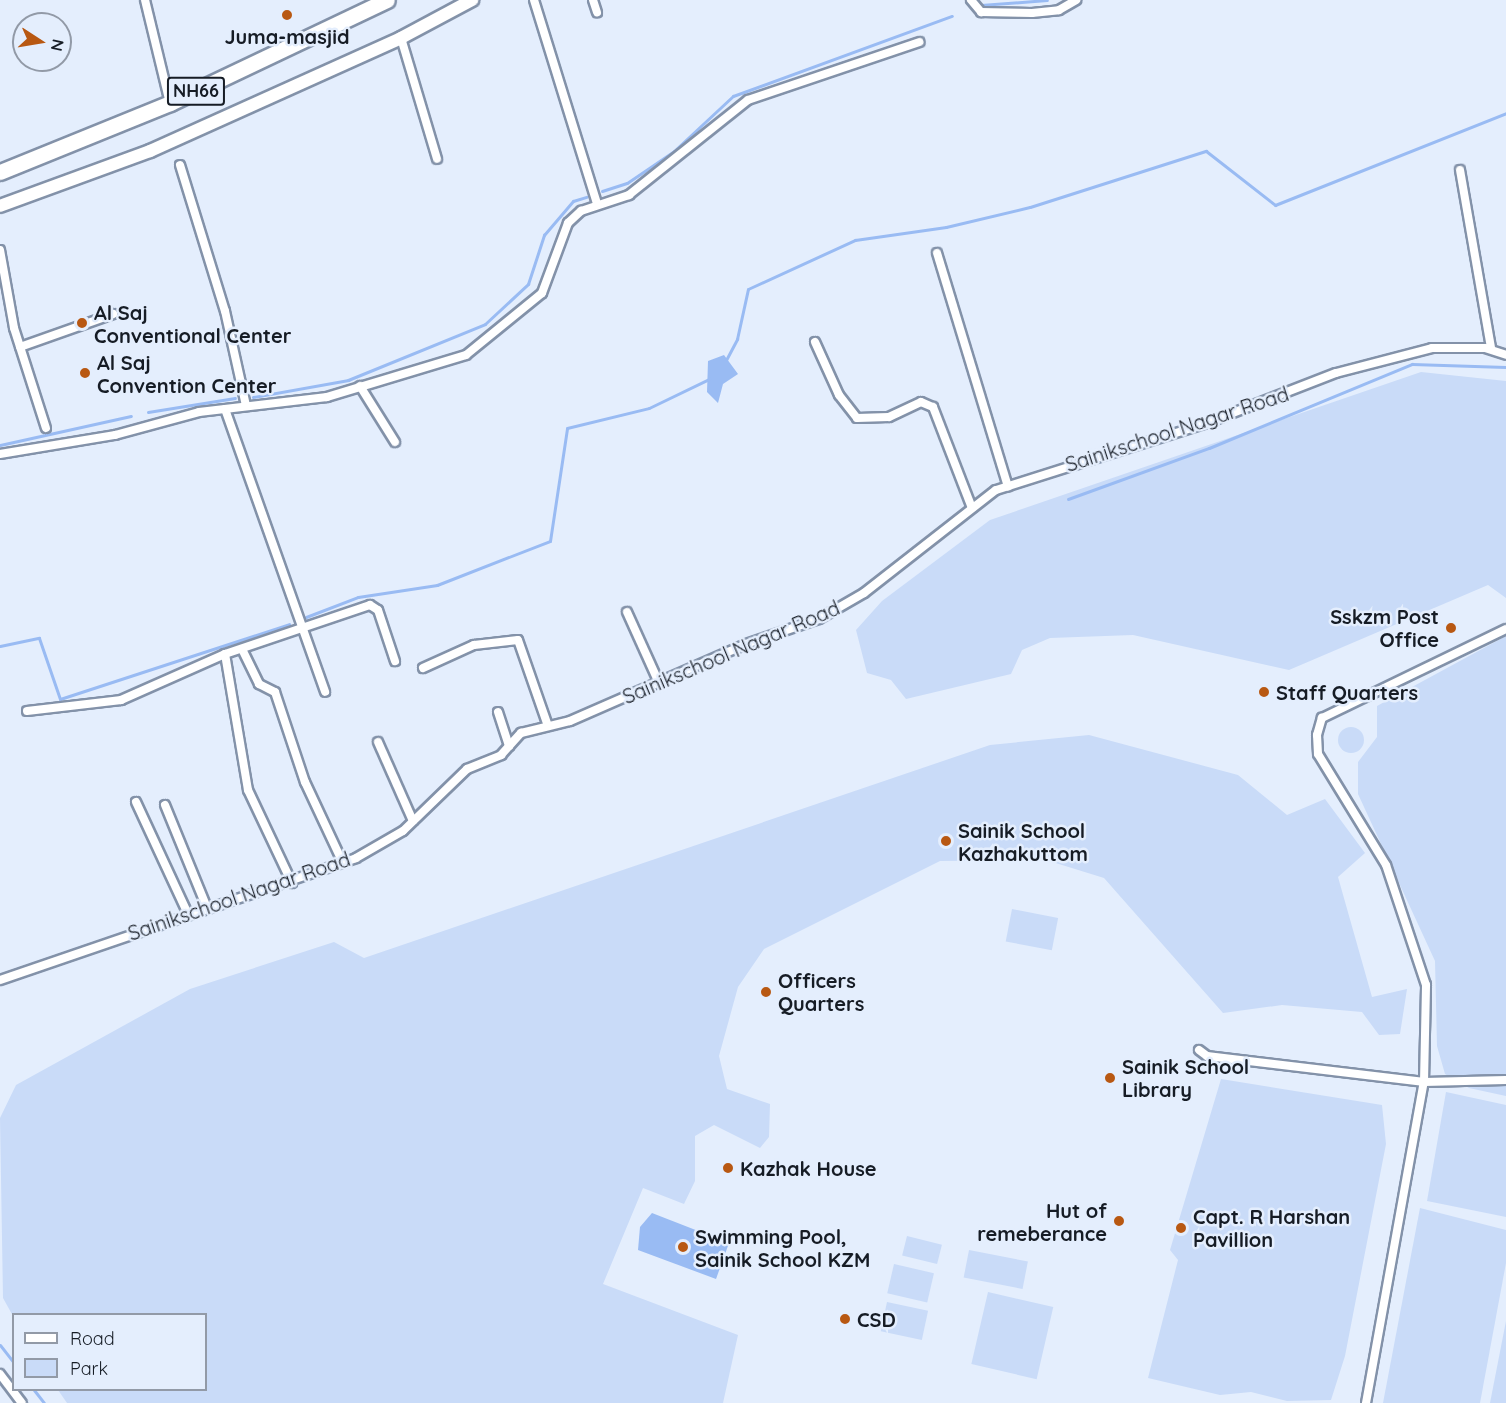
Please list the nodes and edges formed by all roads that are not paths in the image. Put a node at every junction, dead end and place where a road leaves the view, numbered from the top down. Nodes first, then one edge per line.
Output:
1 (145, 0) edge
2 (387, 0) edge
3 (472, 0) edge
4 (534, 0) edge
5 (593, 0) edge
6 (970, 0) edge
7 (1076, 0) edge
8 (597, 12) dead end
9 (401, 38) junction
10 (919, 42) dead end
11 (170, 103) junction
12 (437, 159) dead end
13 (180, 165) dead end
14 (1460, 171) dead end
15 (0, 172) edge
16 (597, 203) junction
17 (0, 206) edge
18 (0, 250) edge
19 (937, 253) dead end
20 (113, 314) dead end
21 (815, 342) dead end
22 (20, 346) junction
23 (1491, 348) junction
24 (1506, 355) edge
25 (360, 386) junction
26 (246, 406) junction
27 (225, 409) junction
28 (46, 428) dead end
29 (395, 442) dead end
30 (0, 454) edge
31 (1008, 486) junction
32 (972, 508) junction
33 (627, 612) dead end
34 (1506, 629) edge
35 (301, 632) junction
36 (242, 649) junction
37 (225, 654) junction
38 (395, 661) dead end
39 (423, 668) dead end
40 (659, 682) junction
41 (324, 692) dead end
42 (27, 711) dead end
43 (498, 712) dead end
44 (548, 726) junction
45 (378, 742) dead end
46 (509, 746) junction
47 (136, 802) dead end
48 (165, 805) dead end
49 (413, 821) junction
50 (343, 863) junction
51 (292, 883) junction
52 (207, 908) junction
53 (188, 914) junction
54 (0, 980) edge
55 (1199, 1050) dead end
56 (1506, 1080) edge
57 (1424, 1082) junction
58 (0, 1374) edge
59 (12, 1390) edge
60 (13, 1391) edge
61 (22, 1403) edge
62 (1366, 1403) edge

1 - 11 street
2 - 11 highway, NH66
3 - 9 street
4 - 16 street
5 - 8 street
6 - 7 street
9 - 12 street
9 - 17 street
10 - 16 street
11 - 15 highway, NH66
13 - 26 street
14 - 23 street
16 - 25 street
18 - 22 street
19 - 31 street
20 - 22 street
21 - 32 street
22 - 28 street
23 - 24 street, Sainikschool Nagar Road
23 - 31 street, Sainikschool Nagar Road
25 - 26 street
25 - 29 street
26 - 27 street
27 - 30 street
27 - 35 street
31 - 32 street, Sainikschool Nagar Road
32 - 40 street, Sainikschool Nagar Road
33 - 40 street
34 - 57 street
35 - 36 street
35 - 38 street
35 - 41 street
36 - 37 street
36 - 50 street
37 - 42 street
37 - 51 street
39 - 44 street
40 - 44 street, Sainikschool Nagar Road
43 - 46 street
44 - 46 street, Sainikschool Nagar Road
45 - 49 street
46 - 49 street, Sainikschool Nagar Road
47 - 53 street
48 - 52 street
49 - 50 street, Sainikschool Nagar Road
50 - 51 street, Sainikschool Nagar Road
51 - 52 street, Sainikschool Nagar Road
52 - 53 street, Sainikschool Nagar Road
53 - 54 street, Sainikschool Nagar Road
55 - 57 street
56 - 57 street
57 - 62 street
58 - 59 street
60 - 61 street

